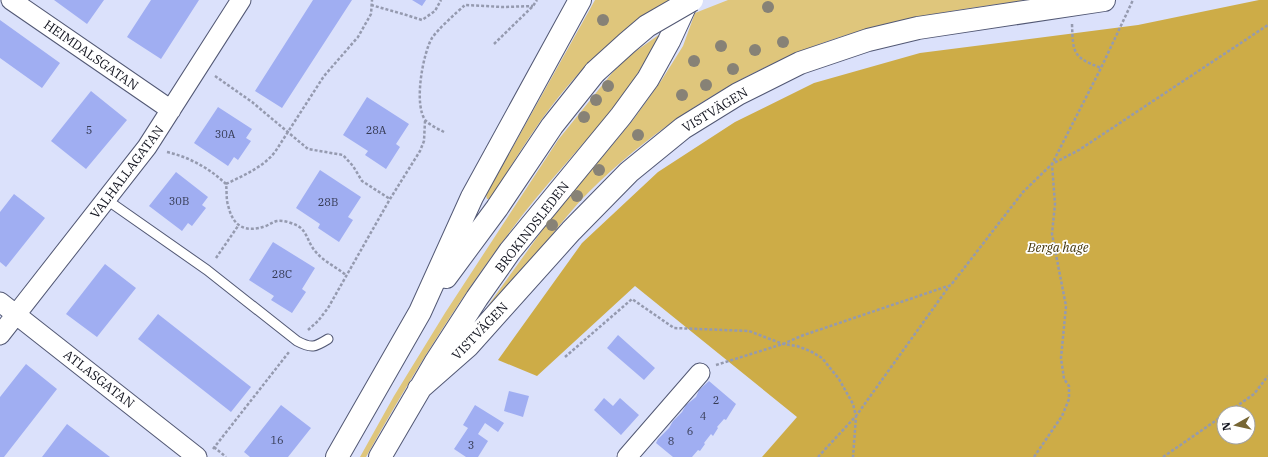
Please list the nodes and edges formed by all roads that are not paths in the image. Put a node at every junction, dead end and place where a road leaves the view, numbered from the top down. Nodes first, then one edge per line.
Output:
1 (11, 0) edge
2 (241, 0) edge
3 (580, 0) edge
4 (688, 0) edge
5 (692, 0) edge
6 (1104, 0) edge
7 (171, 110) junction
8 (107, 200) junction
9 (0, 302) edge
10 (420, 312) junction
11 (16, 315) junction
12 (0, 335) edge
13 (328, 338) dead end
14 (700, 373) road end
15 (419, 389) junction
16 (204, 454) edge
17 (337, 457) edge
18 (380, 457) edge
19 (627, 457) edge

1 - 7 street, HEIMDALSGATAN
2 - 7 street, VALHALLAGATAN
3 - 10 main road
4 - 15 main road, BROKINDSLEDEN
5 - 10 main road, bridge
6 - 15 main road, VISTVÄGEN
7 - 8 street, VALHALLAGATAN
8 - 11 street, VALHALLAGATAN
8 - 13 lane
9 - 11 street, ATLASGATAN
10 - 17 main road
11 - 12 street, VALHALLAGATAN
11 - 16 street, ATLASGATAN
14 - 19 street
15 - 18 main road, BROKINDSLEDEN

